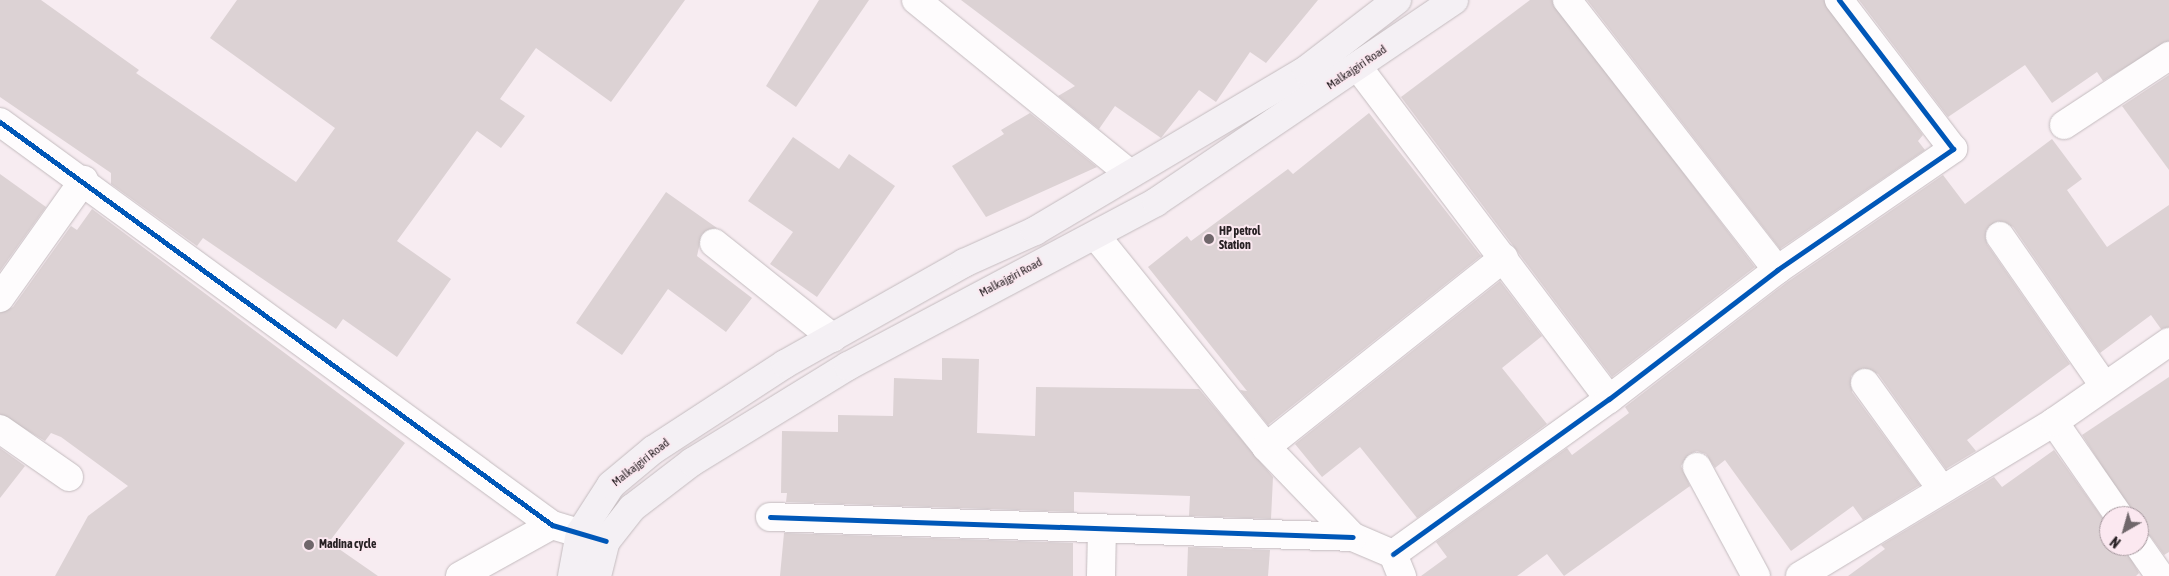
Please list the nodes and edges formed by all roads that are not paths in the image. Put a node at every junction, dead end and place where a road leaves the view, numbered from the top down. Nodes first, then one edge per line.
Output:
1 (916, 0) edge
2 (1397, 0) edge
3 (1454, 0) edge
4 (1567, 0) edge
5 (1839, 0) edge
6 (2169, 56) edge
7 (1358, 67) junction
8 (0, 122) edge
9 (2064, 126) dead end
10 (1129, 173) junction
11 (84, 180) junction
12 (1096, 236) junction
13 (2000, 236) dead end
14 (714, 243) dead end
15 (1504, 258) junction
16 (1777, 270) junction
17 (0, 298) edge
18 (833, 338) junction
19 (2169, 342) edge
20 (1865, 383) dead end
21 (2102, 384) junction
22 (1609, 399) junction
23 (2054, 422) junction
24 (0, 429) edge
25 (1266, 447) junction
26 (1697, 468) dead end
27 (68, 477) dead end
28 (1940, 487) junction
29 (2111, 506) edge
30 (770, 517) dead end
31 (552, 525) junction
32 (1102, 530) junction
33 (580, 533) junction
34 (1353, 537) junction
35 (606, 541) junction
36 (2146, 556) edge
37 (1398, 565) edge
38 (460, 576) edge
39 (572, 576) edge
40 (596, 576) edge
41 (1101, 576) edge
42 (1756, 576) edge
43 (1800, 576) edge
44 (2160, 576) edge

1 - 10 street
2 - 10 main road, Malkajgiri Road
3 - 7 main road, Malkajgiri Road
4 - 16 street
5 - 16 street
6 - 9 street
7 - 12 main road, Malkajgiri Road
7 - 15 street
8 - 11 street
10 - 18 main road, Malkajgiri Road
11 - 17 street
11 - 31 street
12 - 25 street
12 - 35 main road, Malkajgiri Road
13 - 21 street
14 - 18 street
15 - 22 street
15 - 25 street
16 - 22 street
18 - 33 main road, Malkajgiri Road
19 - 21 street
20 - 28 street
21 - 23 street
22 - 37 street
23 - 28 street
23 - 29 street
24 - 27 street
25 - 34 street
26 - 42 street
28 - 43 street
30 - 32 street
31 - 33 street
31 - 38 street
32 - 34 street
32 - 41 street
33 - 35 street
33 - 39 main road, Malkajgiri Road
34 - 37 street
35 - 40 main road, Malkajgiri Road
36 - 44 street

